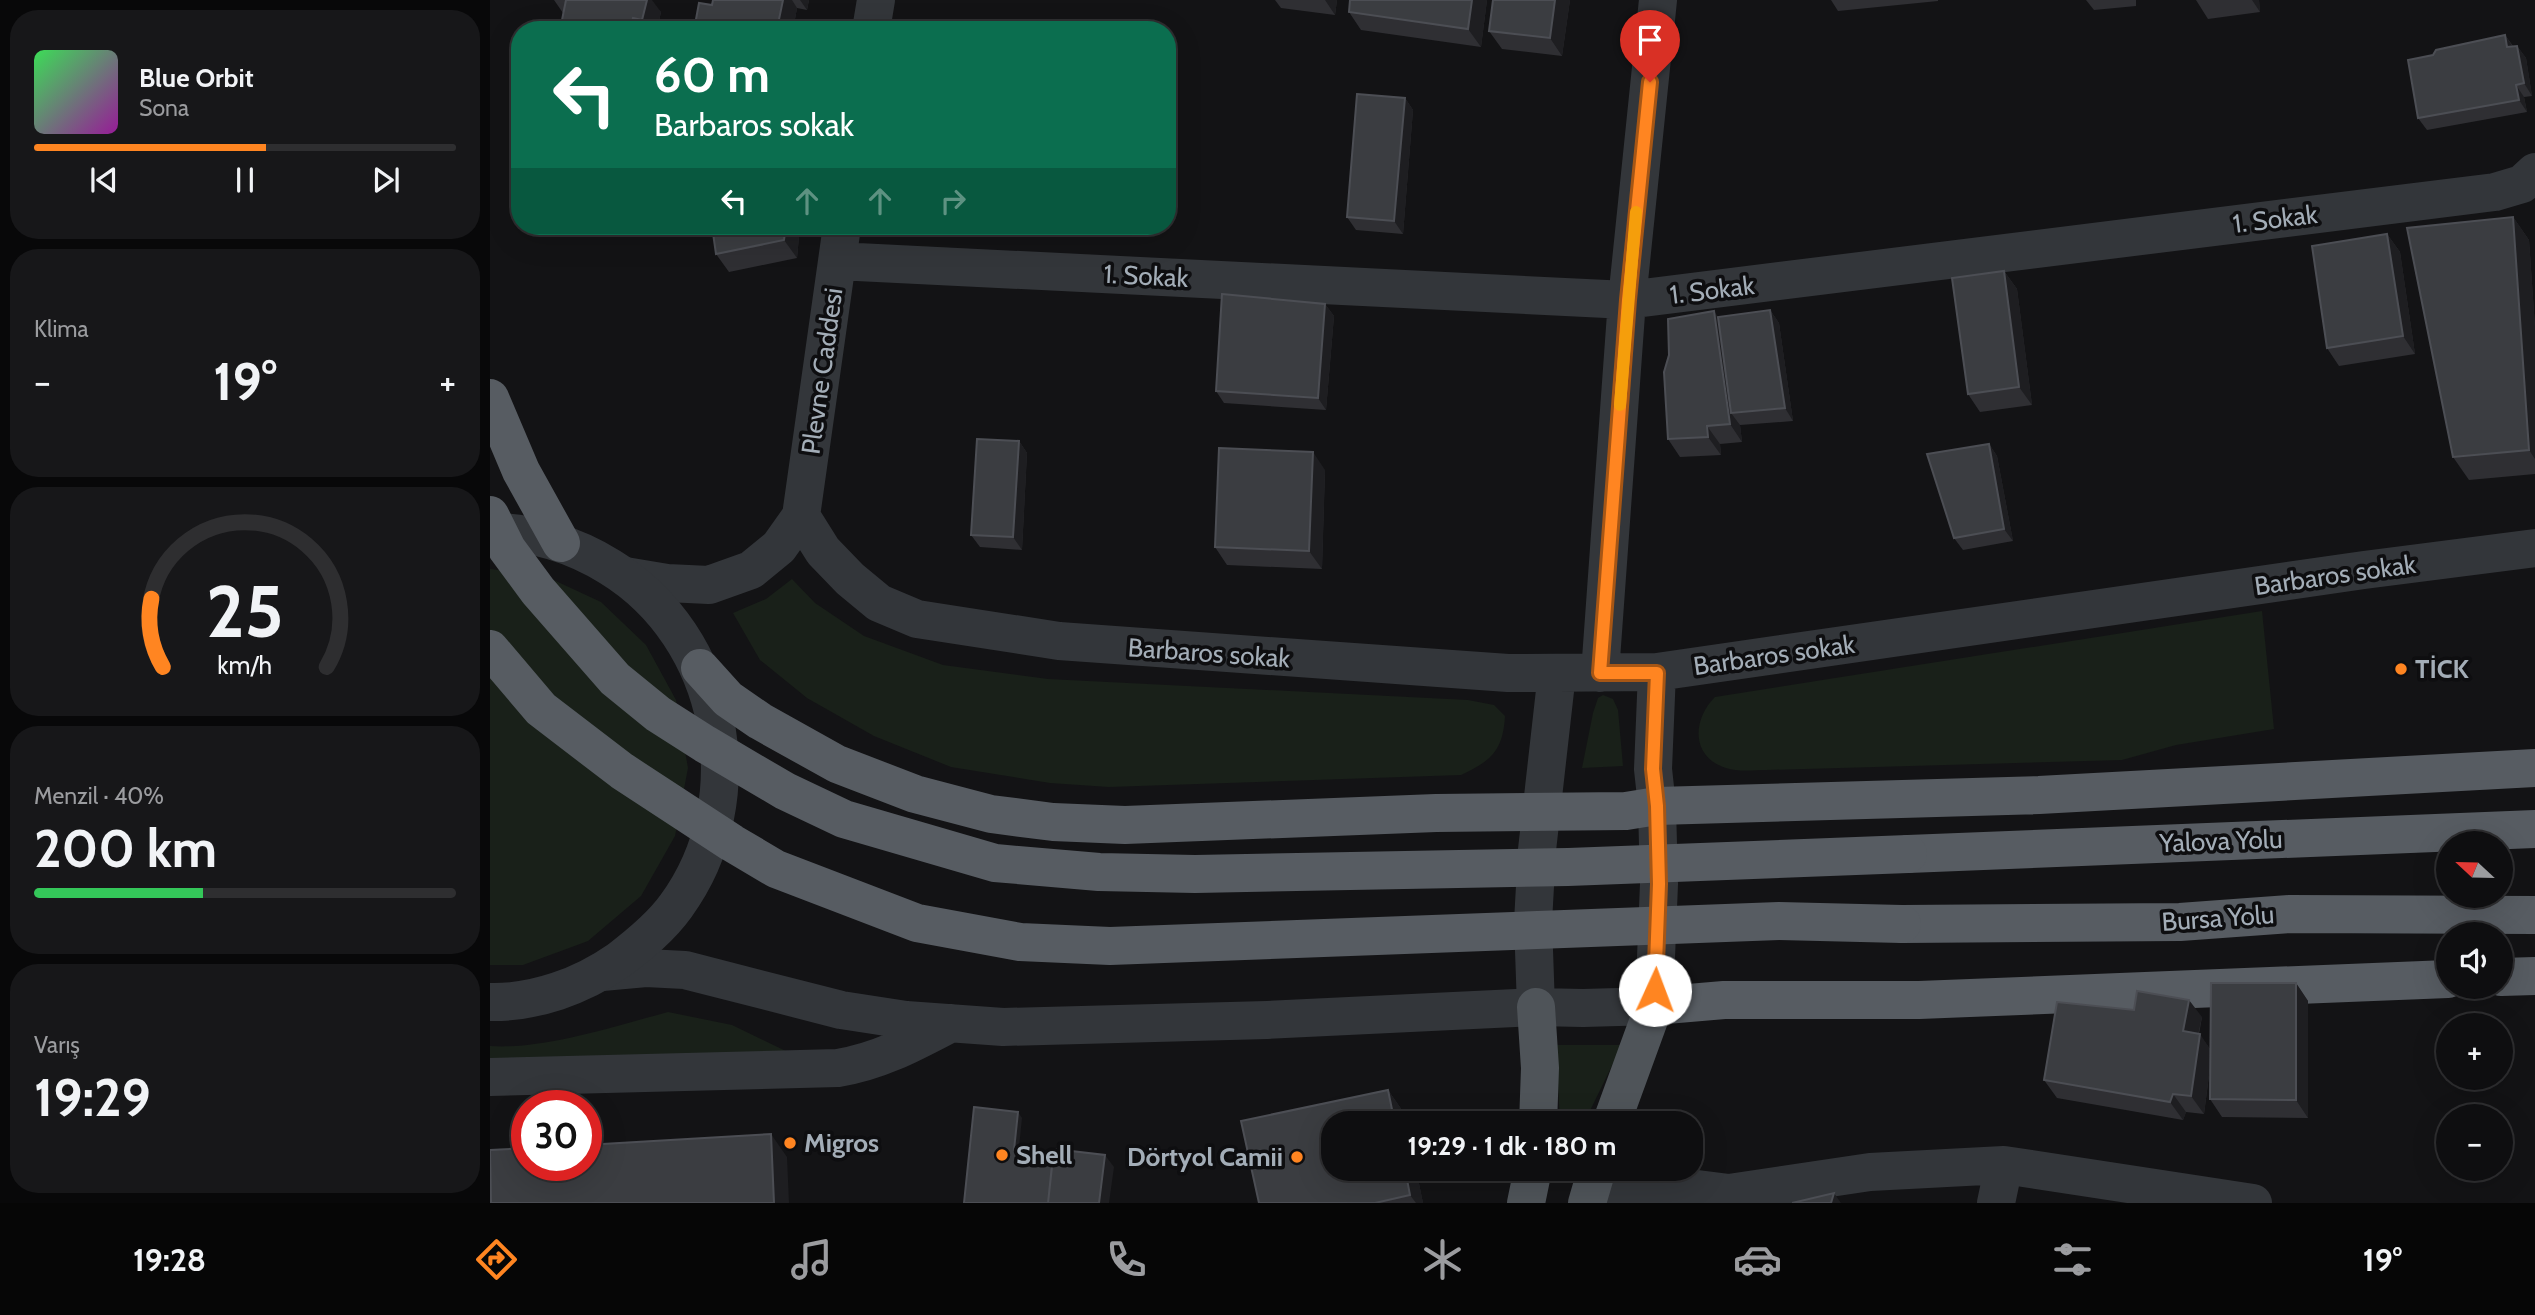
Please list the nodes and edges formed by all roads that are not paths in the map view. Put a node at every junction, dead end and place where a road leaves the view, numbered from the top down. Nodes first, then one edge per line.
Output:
1 (876, 0) edge
2 (1658, 0) edge
3 (872, 21) edge
4 (2535, 172) edge
5 (840, 243) edge
6 (1628, 300) junction
7 (490, 398) edge
8 (490, 515) edge
9 (801, 516) junction
10 (490, 532) edge
11 (561, 543) junction
12 (2535, 548) edge
13 (625, 576) junction
14 (490, 649) edge
15 (700, 668) junction
16 (1557, 673) junction
17 (1600, 673) junction
18 (1657, 673) junction
19 (2535, 768) edge
20 (1657, 806) junction
21 (1540, 811) junction
22 (2535, 829) edge
23 (2535, 915) edge
24 (602, 972) junction
25 (2535, 976) edge
26 (2513, 977) edge
27 (2436, 979) edge
28 (490, 1002) edge
29 (1654, 1006) junction
30 (1536, 1007) junction
31 (951, 1023) junction
32 (490, 1077) edge
33 (1538, 1111) edge
34 (1616, 1111) edge
35 (2004, 1165) junction
36 (1531, 1181) edge
37 (1592, 1186) edge
38 (1728, 1198) edge
39 (1526, 1203) edge
40 (1996, 1203) edge
41 (2253, 1203) edge

1 - 3 street
2 - 6 street
4 - 6 street, 1. Sokak
5 - 6 street, 1. Sokak
5 - 9 street, Plevne Caddesi
6 - 17 street
7 - 11 highway
8 - 22 highway, Yalova Yolu, bridge
9 - 13 street
9 - 16 street, Barbaros sokak
10 - 11 street
11 - 13 street
12 - 18 street, Barbaros sokak
13 - 15 street
14 - 23 highway, Bursa Yolu, bridge
15 - 21 highway
15 - 24 street
16 - 17 street, Barbaros sokak
16 - 21 street
17 - 18 street, Barbaros sokak
18 - 20 street
19 - 20 highway
20 - 21 highway
20 - 29 street
21 - 30 street
24 - 28 street
24 - 31 street
25 - 26 highway
27 - 29 highway
29 - 30 street
29 - 34 main road
30 - 31 street
30 - 33 main road
31 - 32 street
35 - 38 street
35 - 40 street
35 - 41 street
36 - 39 main road
37 - 38 street

